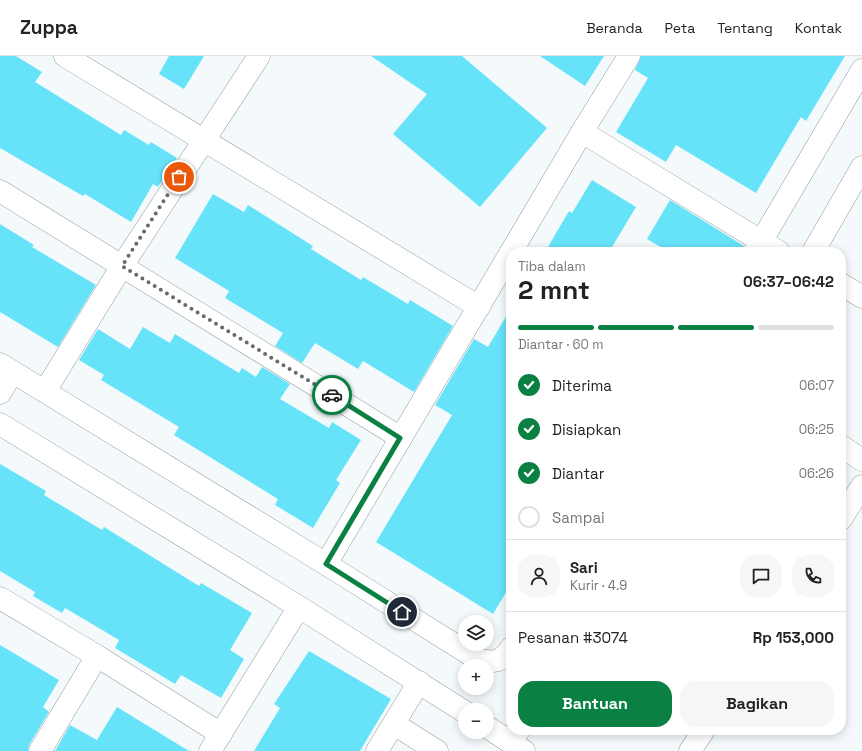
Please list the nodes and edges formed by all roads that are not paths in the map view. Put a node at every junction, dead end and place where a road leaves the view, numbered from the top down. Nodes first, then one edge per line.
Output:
1 (65, 56) edge
2 (259, 56) edge
3 (629, 56) edge
4 (862, 70) edge
5 (582, 132) junction
6 (204, 139) junction
7 (862, 167) edge
8 (0, 191) edge
9 (514, 247) edge
10 (762, 247) edge
11 (766, 247) edge
12 (816, 247) edge
13 (506, 260) edge
14 (122, 266) junction
15 (846, 287) edge
16 (862, 297) edge
17 (479, 306) junction
18 (7, 368) edge
19 (45, 391) junction
20 (0, 394) edge
21 (0, 424) edge
22 (400, 438) junction
23 (846, 449) edge
24 (862, 460) edge
25 (862, 486) edge
26 (846, 511) edge
27 (326, 564) junction
28 (0, 598) edge
29 (299, 607) junction
30 (97, 656) junction
31 (506, 656) edge
32 (419, 682) junction
33 (458, 707) edge
34 (394, 724) junction
35 (494, 730) edge
36 (701, 735) edge
37 (517, 740) edge
38 (215, 742) edge
39 (40, 751) edge
40 (377, 751) edge
41 (437, 751) edge
42 (690, 751) edge

1 - 6 street
2 - 6 street
3 - 5 street
4 - 11 street
5 - 9 street
5 - 10 street
6 - 14 street
6 - 17 street
7 - 12 street
8 - 14 street
13 - 17 street
14 - 19 street
14 - 22 street
15 - 16 street
17 - 22 street
18 - 19 street
18 - 20 street
19 - 27 street
21 - 29 street
22 - 27 street
23 - 24 street
25 - 26 street
27 - 31 street
28 - 30 street
29 - 32 street
29 - 38 street
30 - 38 street
30 - 39 street
32 - 33 street
32 - 34 street
34 - 40 street
34 - 41 street
35 - 37 street
36 - 42 street

